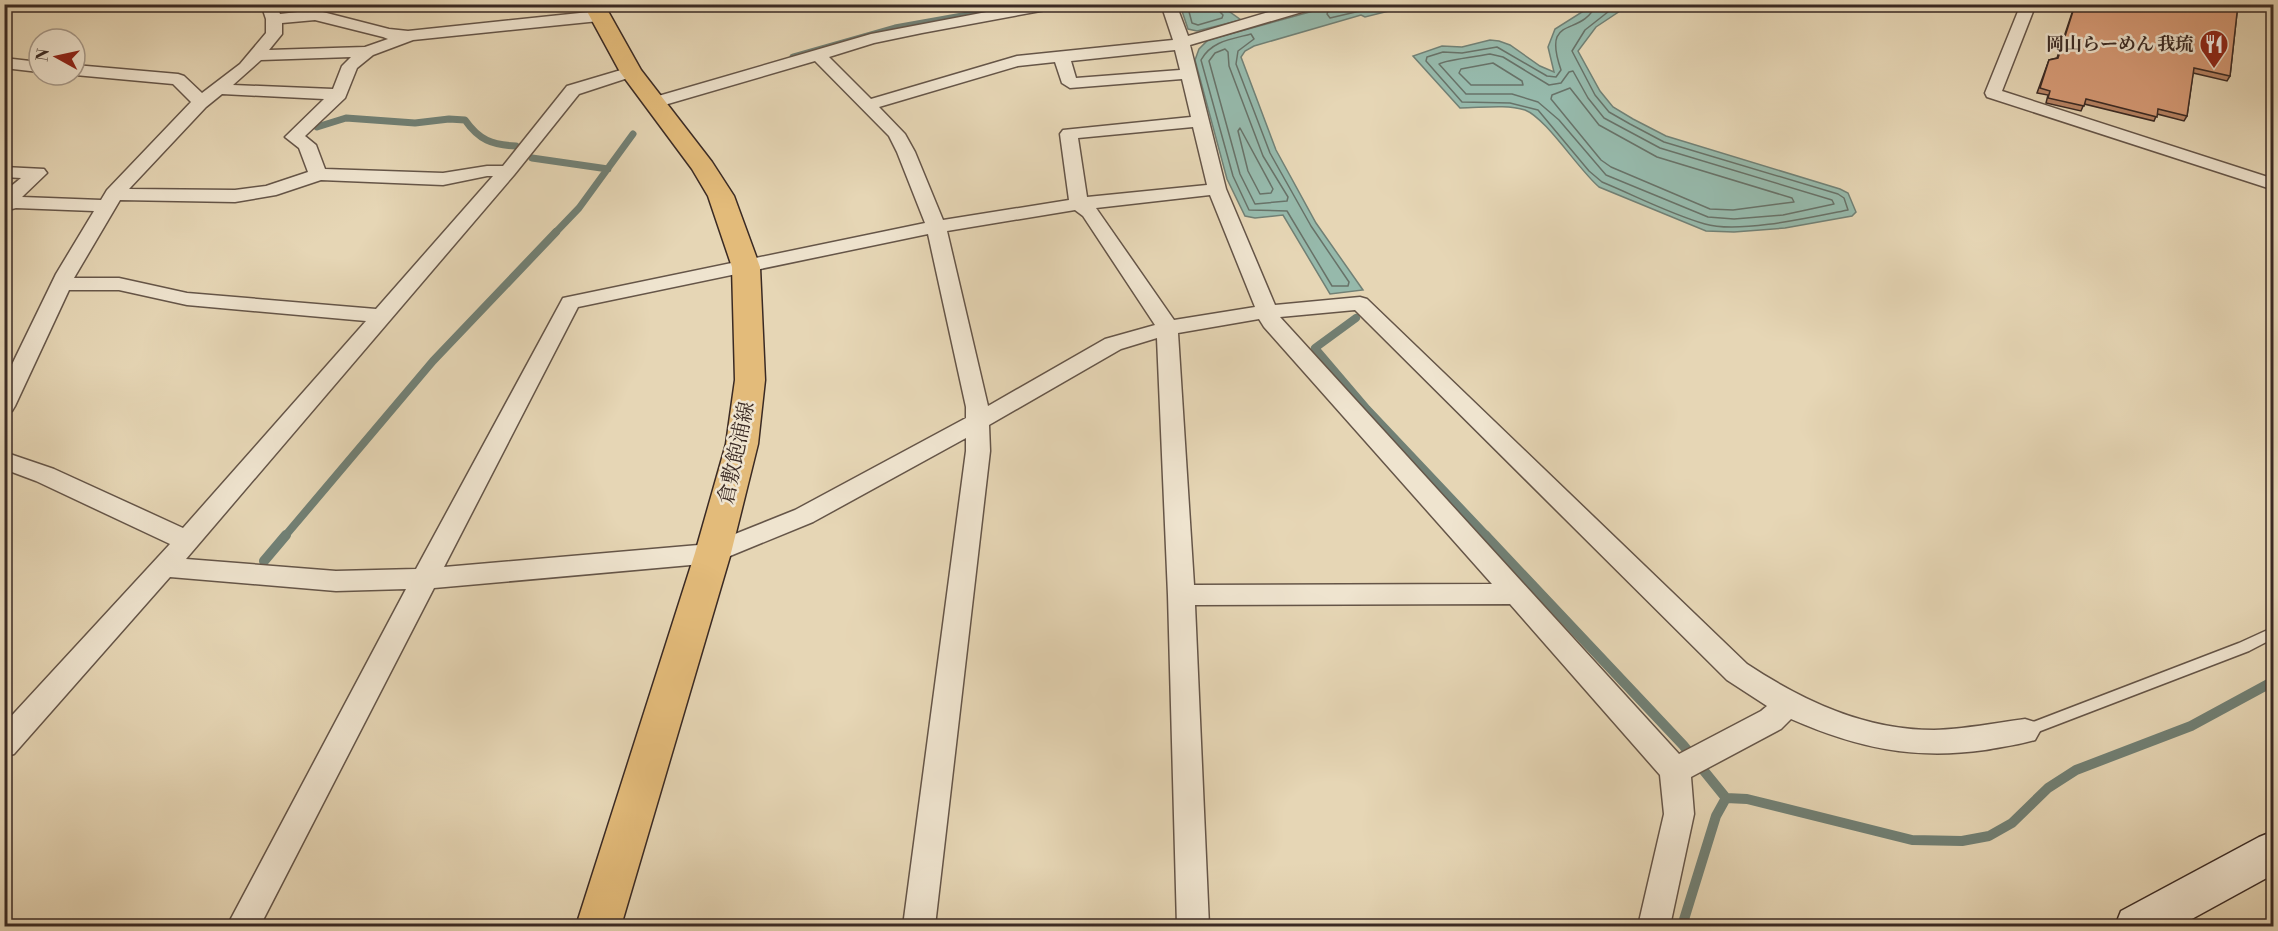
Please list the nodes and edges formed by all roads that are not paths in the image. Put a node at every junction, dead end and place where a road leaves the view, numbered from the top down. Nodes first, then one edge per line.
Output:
1 (994, 4) edge
2 (1057, 4) edge
3 (1168, 4) edge
4 (1314, 4) edge
5 (2029, 4) edge
6 (596, 10) edge
7 (271, 12) edge
8 (408, 36) junction
9 (1181, 43) junction
10 (367, 52) junction
11 (256, 55) junction
12 (819, 56) junction
13 (1061, 56) junction
14 (4, 63) edge
15 (27, 66) edge
16 (87, 71) edge
17 (631, 72) junction
18 (1188, 74) junction
19 (715, 85) junction
20 (219, 89) junction
21 (339, 94) junction
22 (200, 103) junction
23 (654, 103) junction
24 (867, 105) junction
25 (1200, 122) junction
26 (508, 171) junction
27 (4, 172) edge
28 (320, 174) junction
29 (2274, 185) edge
30 (1217, 189) junction
31 (111, 200) junction
32 (4, 204) edge
33 (1079, 204) junction
34 (936, 227) junction
35 (746, 267) junction
36 (61, 285) junction
37 (1266, 312) junction
38 (382, 316) junction
39 (1167, 328) junction
40 (4, 406) edge
41 (977, 422) junction
42 (4, 460) edge
43 (187, 541) junction
44 (713, 553) junction
45 (163, 567) junction
46 (424, 579) junction
47 (1516, 594) junction
48 (1181, 595) junction
49 (2274, 632) edge
50 (1787, 704) junction
51 (2025, 731) joint
52 (4, 745) edge
53 (1691, 763) junction
54 (2274, 851) edge
55 (243, 927) edge
56 (599, 927) edge
57 (919, 927) edge
58 (1193, 927) edge
59 (1654, 927) edge
60 (2137, 927) edge

1 - 19 street
2 - 12 street
3 - 9 street
4 - 9 street
5 - 29 street
6 - 8 street
6 - 17 main road, 倉敷飽浦線
7 - 8 street
7 - 11 street
8 - 10 street
9 - 13 street
9 - 18 street
10 - 11 street
10 - 21 street
11 - 20 street
12 - 19 street
12 - 24 street
13 - 18 street
13 - 24 street
14 - 15 street
16 - 22 street
17 - 23 main road, 倉敷飽浦線
17 - 26 street
18 - 25 street
19 - 23 street
20 - 21 street
20 - 22 street
21 - 28 street
22 - 31 street
23 - 35 main road, 倉敷飽浦線
24 - 34 street
25 - 30 street
25 - 33 street
26 - 28 street
26 - 38 street
27 - 32 street
28 - 31 street
30 - 33 street
30 - 37 street
31 - 32 street
31 - 36 street
33 - 34 street
33 - 39 street
34 - 35 street
34 - 41 street
35 - 44 main road, 倉敷飽浦線
35 - 46 street
36 - 38 street
36 - 40 street
37 - 39 street
37 - 47 street
37 - 50 street
38 - 43 street
39 - 41 street
39 - 48 street
41 - 44 street
41 - 57 street
42 - 43 street
43 - 45 street
44 - 46 street
44 - 56 main road, 倉敷飽浦線
45 - 46 street
45 - 52 street
46 - 55 street
47 - 48 street
47 - 53 street
48 - 58 street
49 - 51 lane
50 - 51 street
50 - 53 street
53 - 59 street
54 - 60 street

